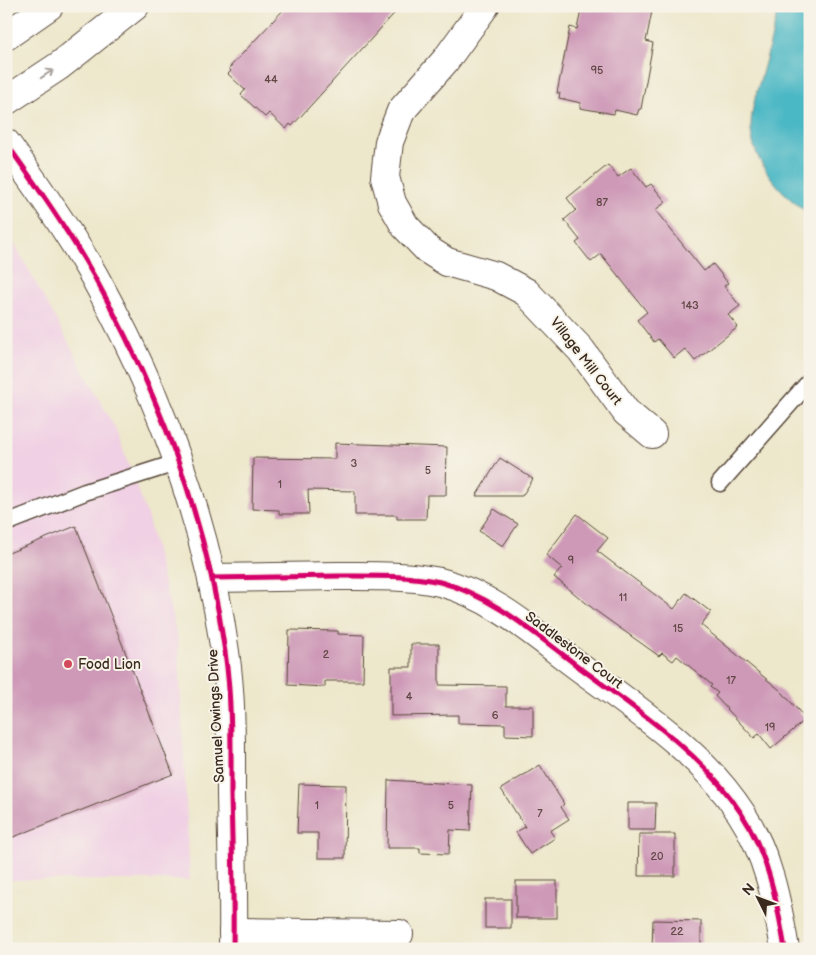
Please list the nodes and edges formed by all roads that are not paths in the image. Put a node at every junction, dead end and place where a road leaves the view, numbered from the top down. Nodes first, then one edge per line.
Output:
1 (49, 6) edge
2 (135, 6) edge
3 (485, 6) edge
4 (6, 36) edge
5 (6, 101) edge
6 (6, 143) edge
7 (810, 381) edge
8 (652, 434) dead end
9 (179, 462) junction
10 (720, 483) dead end
11 (6, 523) edge
12 (212, 578) junction
13 (399, 934) dead end
14 (233, 940) edge
15 (785, 949) edge

1 - 4 street
5 -> 2 street
3 - 8 street, Village Mill Court
6 - 9 street, Samuel Owings Drive
7 - 10 lane
9 - 11 lane
9 - 12 street, Samuel Owings Drive
12 - 14 street, Samuel Owings Drive
12 - 15 street, Saddlestone Court
13 - 14 street

